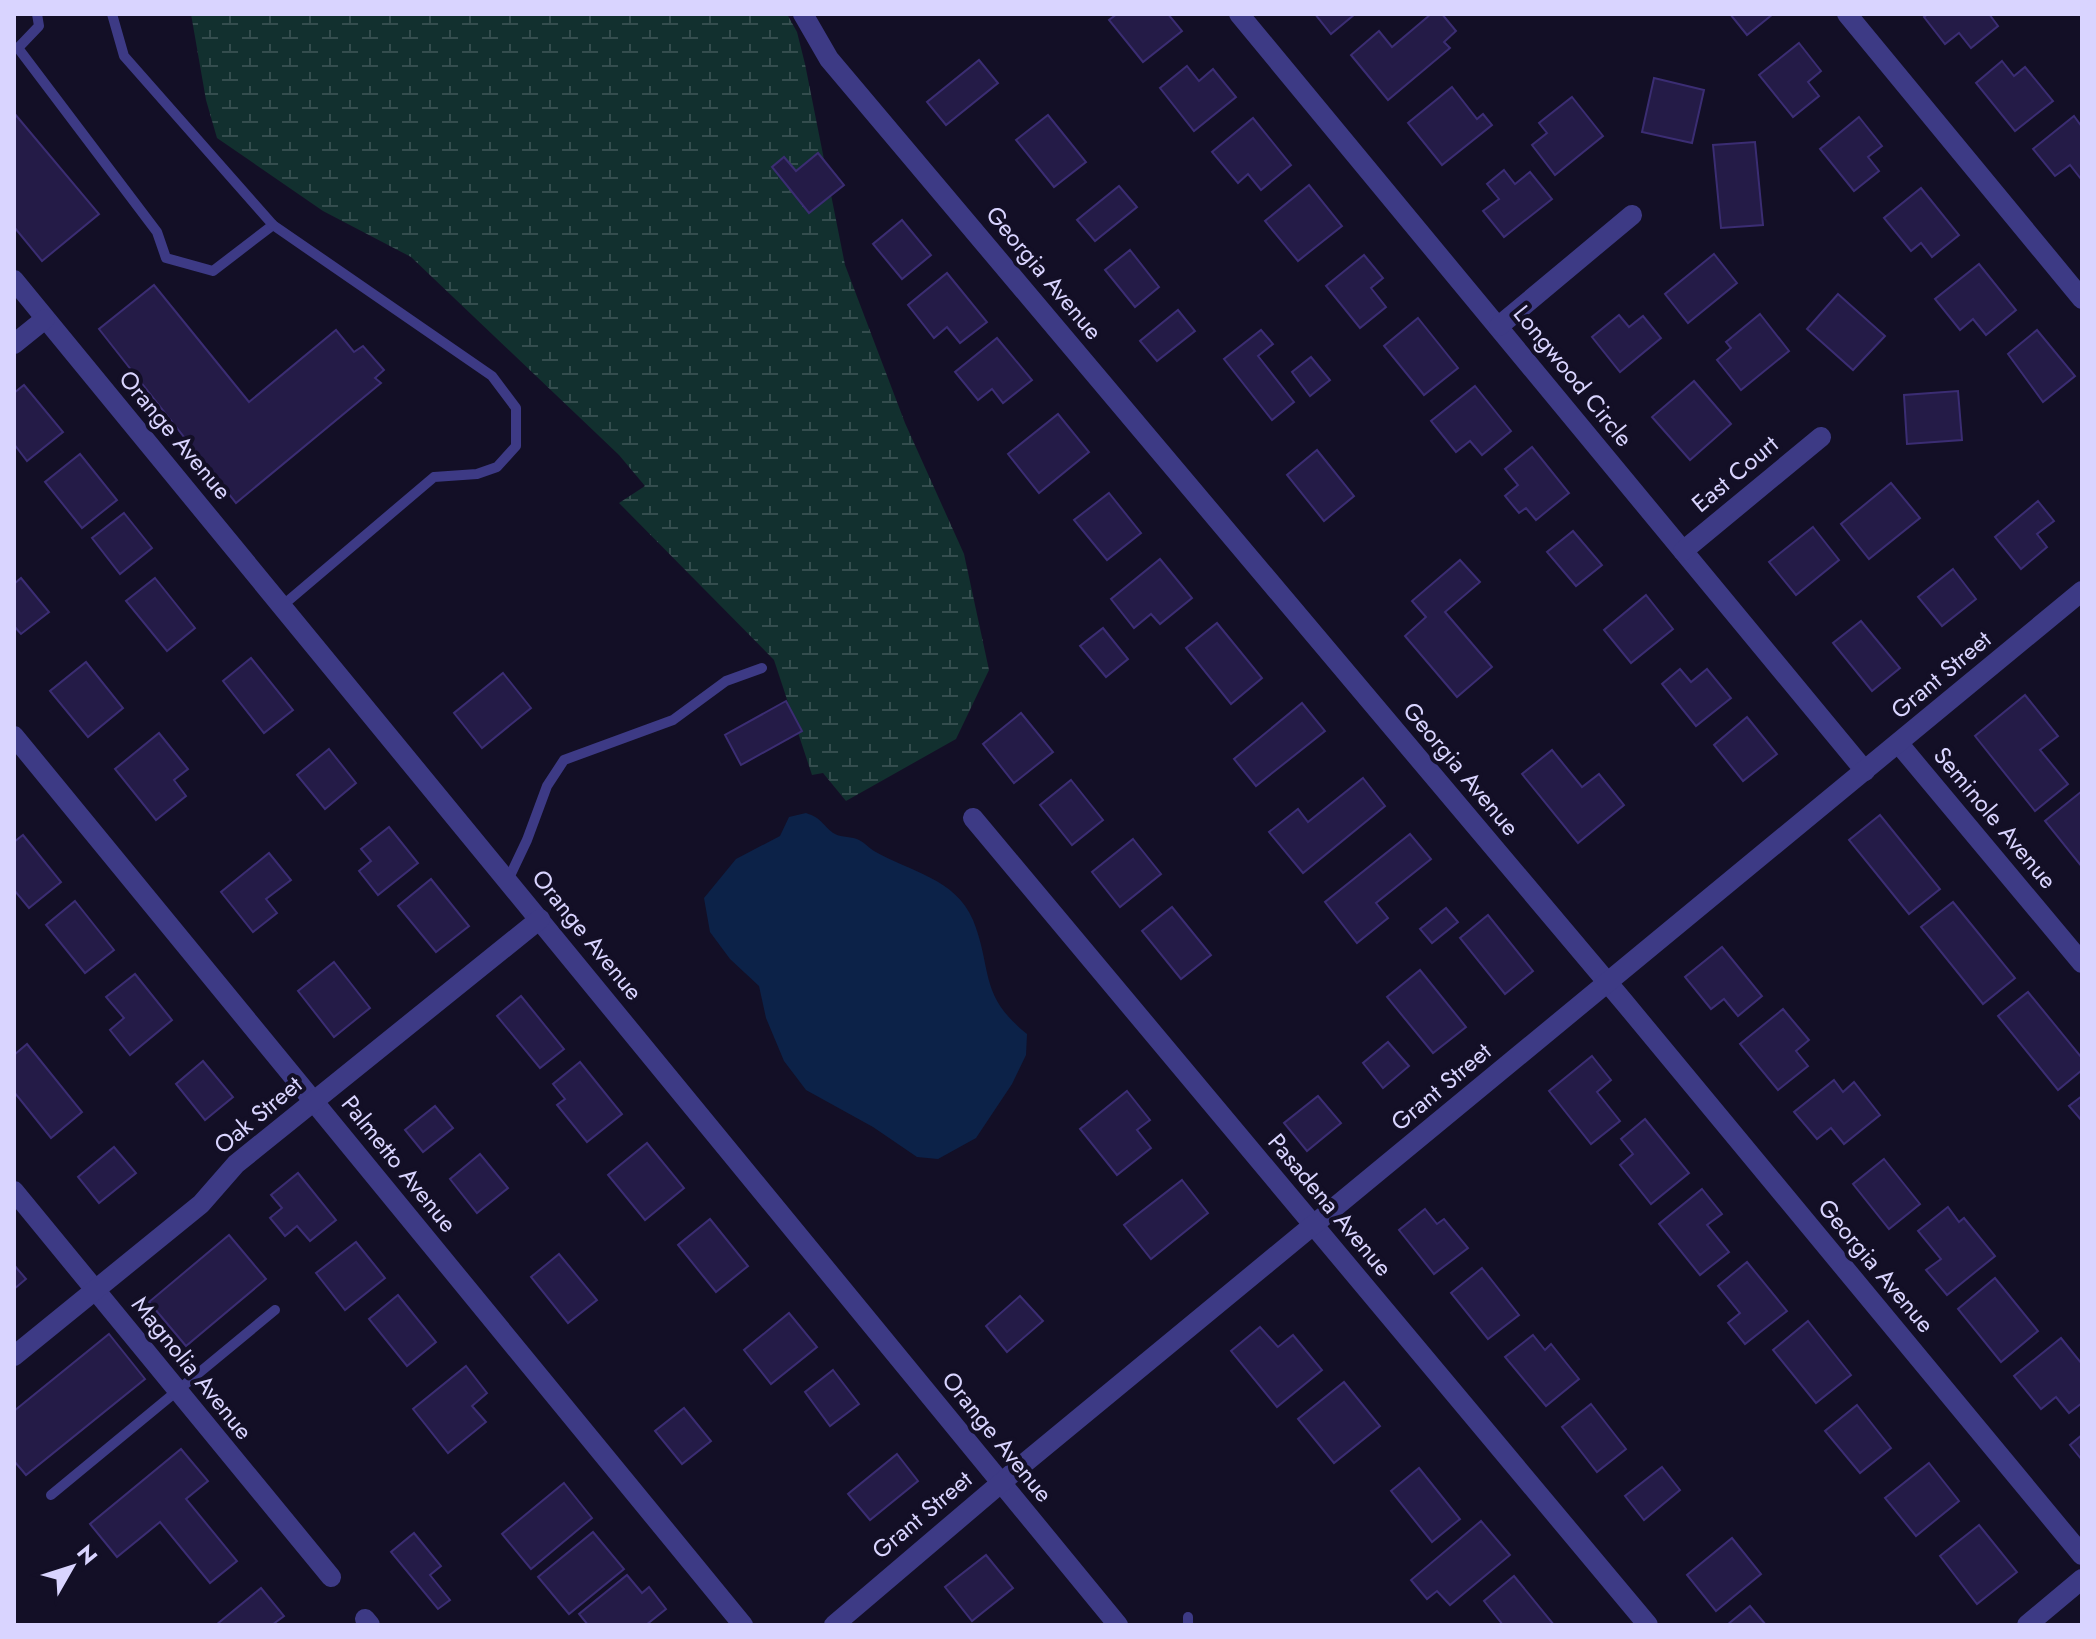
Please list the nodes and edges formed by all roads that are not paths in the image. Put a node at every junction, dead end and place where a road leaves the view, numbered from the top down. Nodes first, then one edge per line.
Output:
1 (37, 14) edge
2 (112, 14) edge
3 (803, 14) edge
4 (1239, 14) edge
5 (1847, 14) edge
6 (1632, 215) dead end
7 (273, 225) junction
8 (14, 280) edge
9 (2082, 299) edge
10 (45, 319) junction
11 (1499, 326) junction
12 (14, 344) edge
13 (1821, 437) dead end
14 (1683, 551) junction
15 (2082, 591) edge
16 (282, 606) junction
17 (762, 668) dead end
18 (14, 736) edge
19 (1899, 744) junction
20 (1865, 771) junction
21 (973, 818) dead end
22 (508, 880) junction
23 (540, 919) junction
24 (2082, 963) edge
25 (1607, 982) junction
26 (314, 1101) junction
27 (14, 1191) edge
28 (1314, 1226) junction
29 (95, 1291) junction
30 (275, 1310) dead end
31 (14, 1356) edge
32 (177, 1391) junction
33 (1001, 1483) junction
34 (51, 1495) dead end
35 (2082, 1555) edge
36 (331, 1577) dead end
37 (2082, 1579) edge
38 (743, 1625) edge
39 (834, 1625) edge
40 (1118, 1625) edge
41 (1648, 1625) edge
42 (2027, 1625) edge

1 - 7 lane
2 - 7 lane
3 - 25 street, Georgia Avenue
4 - 11 street, Longwood Circle
5 - 9 street
6 - 11 street
7 - 16 lane
8 - 10 street, Orange Avenue
10 - 12 street
10 - 16 street, Orange Avenue
11 - 14 street, Longwood Circle
13 - 14 street, East Court
14 - 20 street, Longwood Circle
15 - 19 street, Grant Street
16 - 22 street, Orange Avenue
17 - 22 lane
18 - 26 street, Palmetto Avenue
19 - 20 street, Grant Street
19 - 24 street, Seminole Avenue
20 - 25 street, Grant Street
21 - 28 street, Pasadena Avenue
22 - 23 street, Orange Avenue
23 - 26 street, Oak Street
23 - 33 street, Orange Avenue
25 - 28 street, Grant Street
25 - 35 street, Georgia Avenue
26 - 29 street, Oak Street
26 - 38 street, Palmetto Avenue
27 - 29 street, Magnolia Avenue
28 - 33 street, Grant Street
28 - 41 street, Pasadena Avenue
29 - 31 street, Oak Street
29 - 32 street, Magnolia Avenue
30 - 32 lane
32 - 34 lane
32 - 36 street, Magnolia Avenue
33 - 39 street, Grant Street
33 - 40 street, Orange Avenue
37 - 42 street

